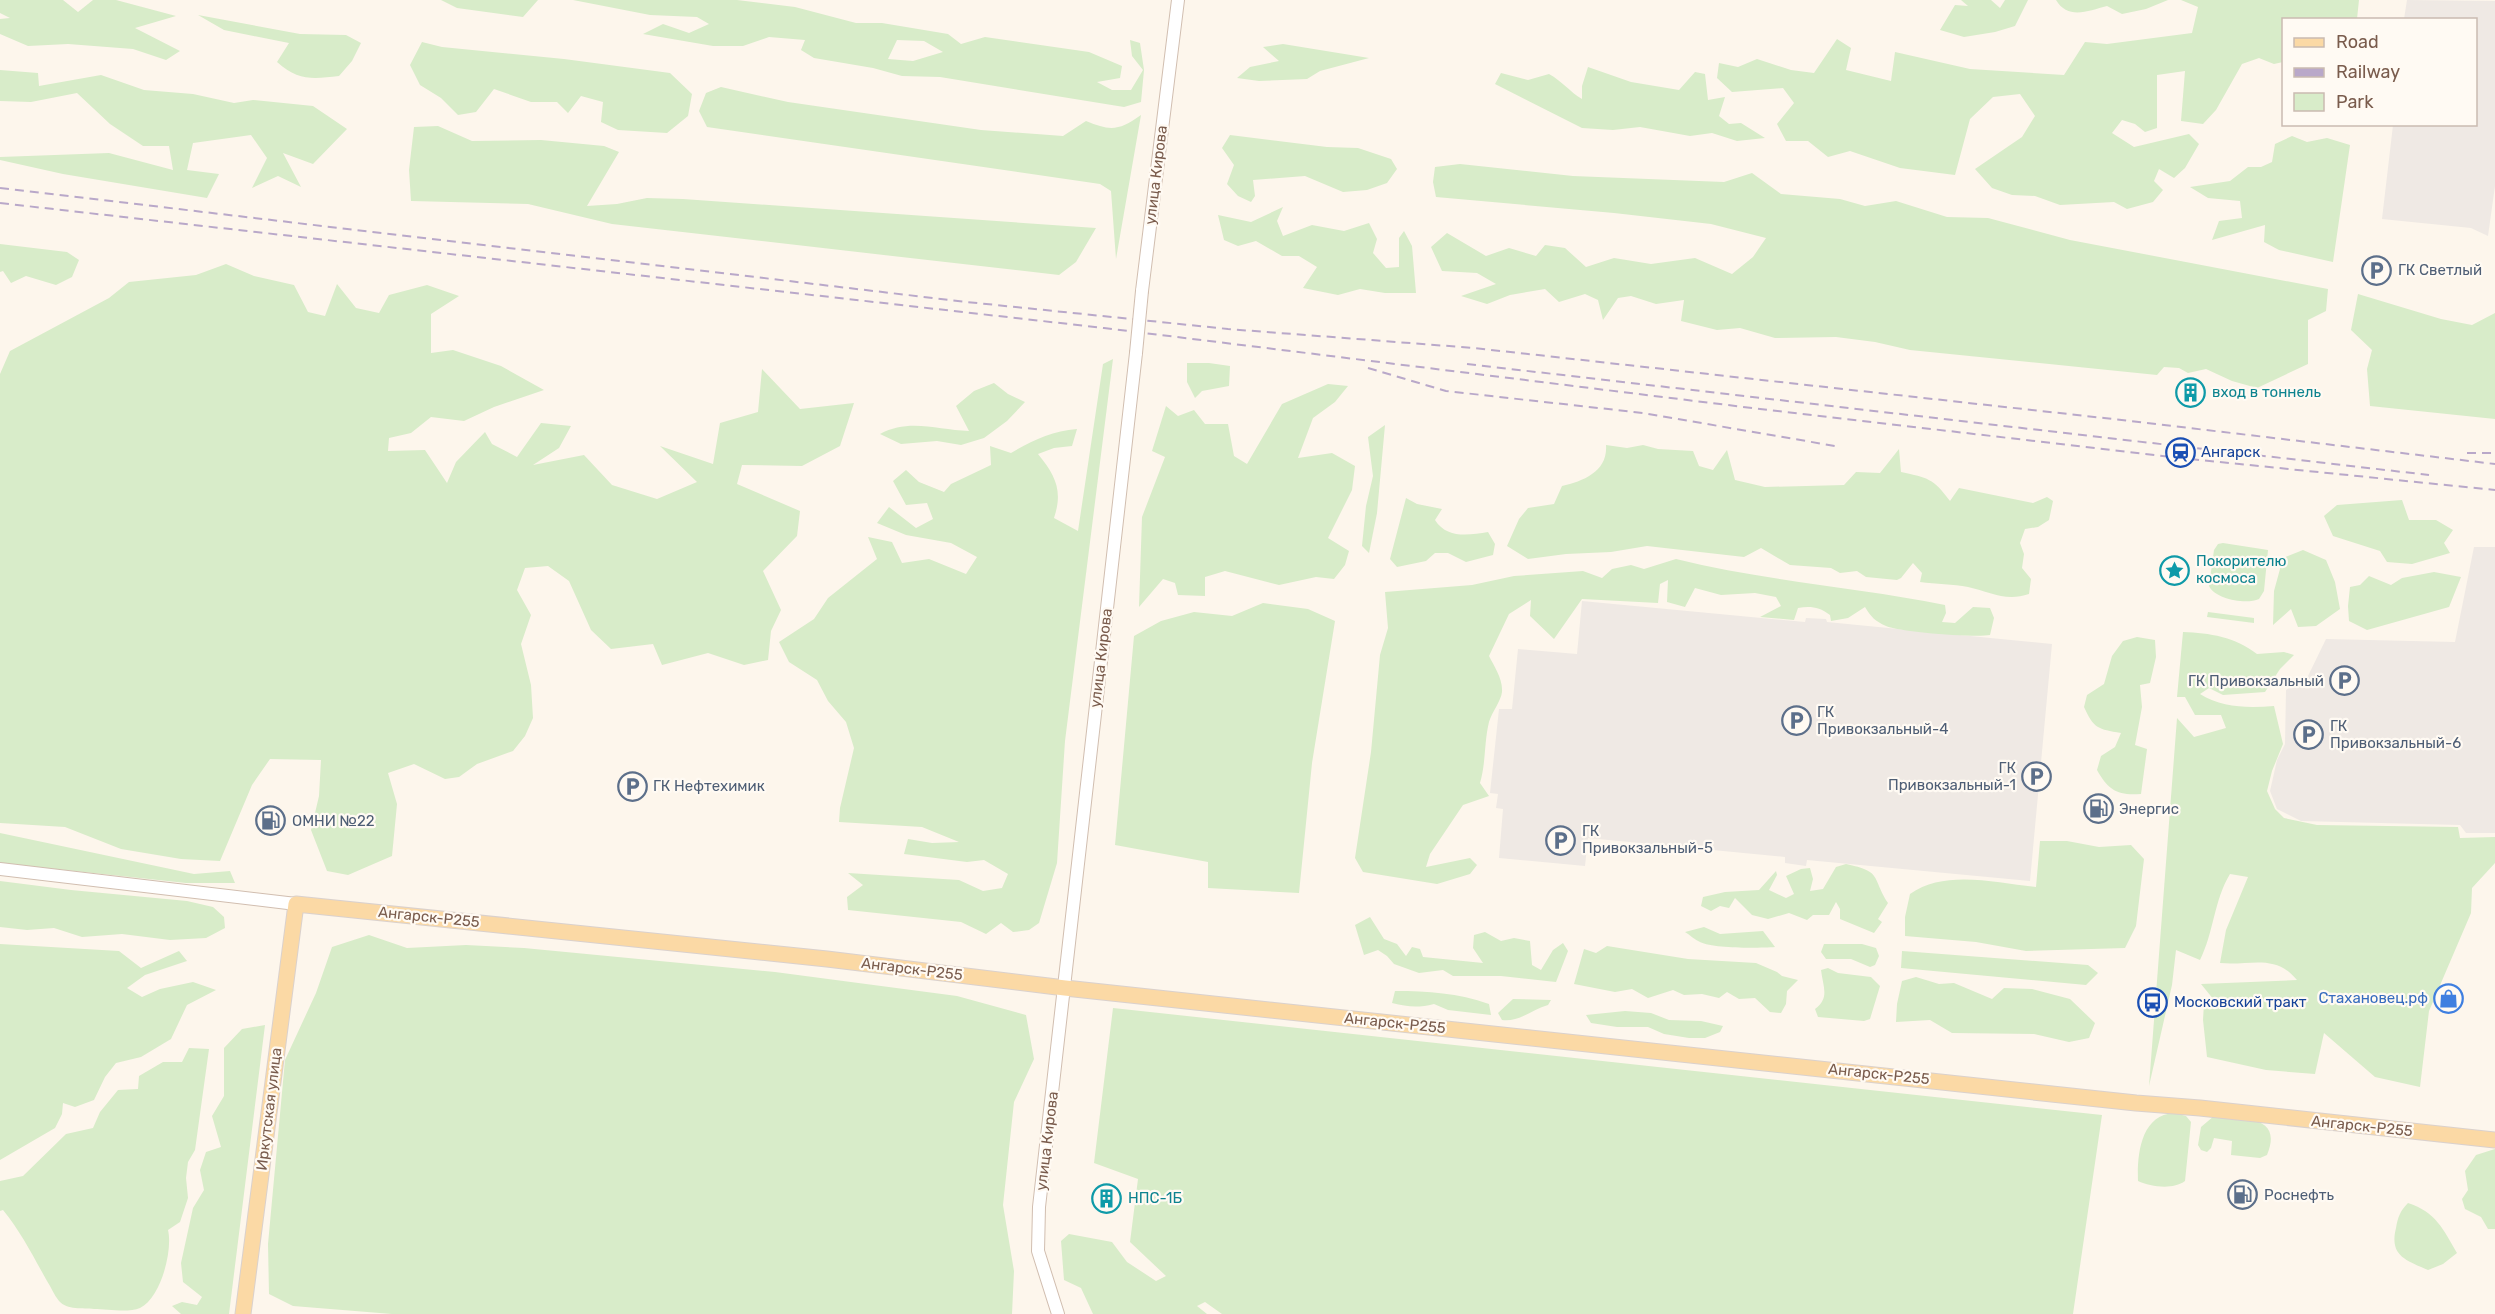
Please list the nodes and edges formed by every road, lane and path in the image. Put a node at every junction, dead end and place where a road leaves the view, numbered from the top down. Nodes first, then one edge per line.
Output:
1 (1178, 0) edge
2 (0, 870) edge
3 (296, 904) junction
4 (1065, 987) junction
5 (2495, 1140) edge
6 (243, 1314) edge
7 (1058, 1314) edge

1 - 4 street, улица Кирова, bridge
2 - 3 street
3 - 4 main road, Ангарск-Р255
3 - 6 main road, Иркутская улица
4 - 5 main road, Ангарск-Р255
4 - 7 street, улица Кирова

